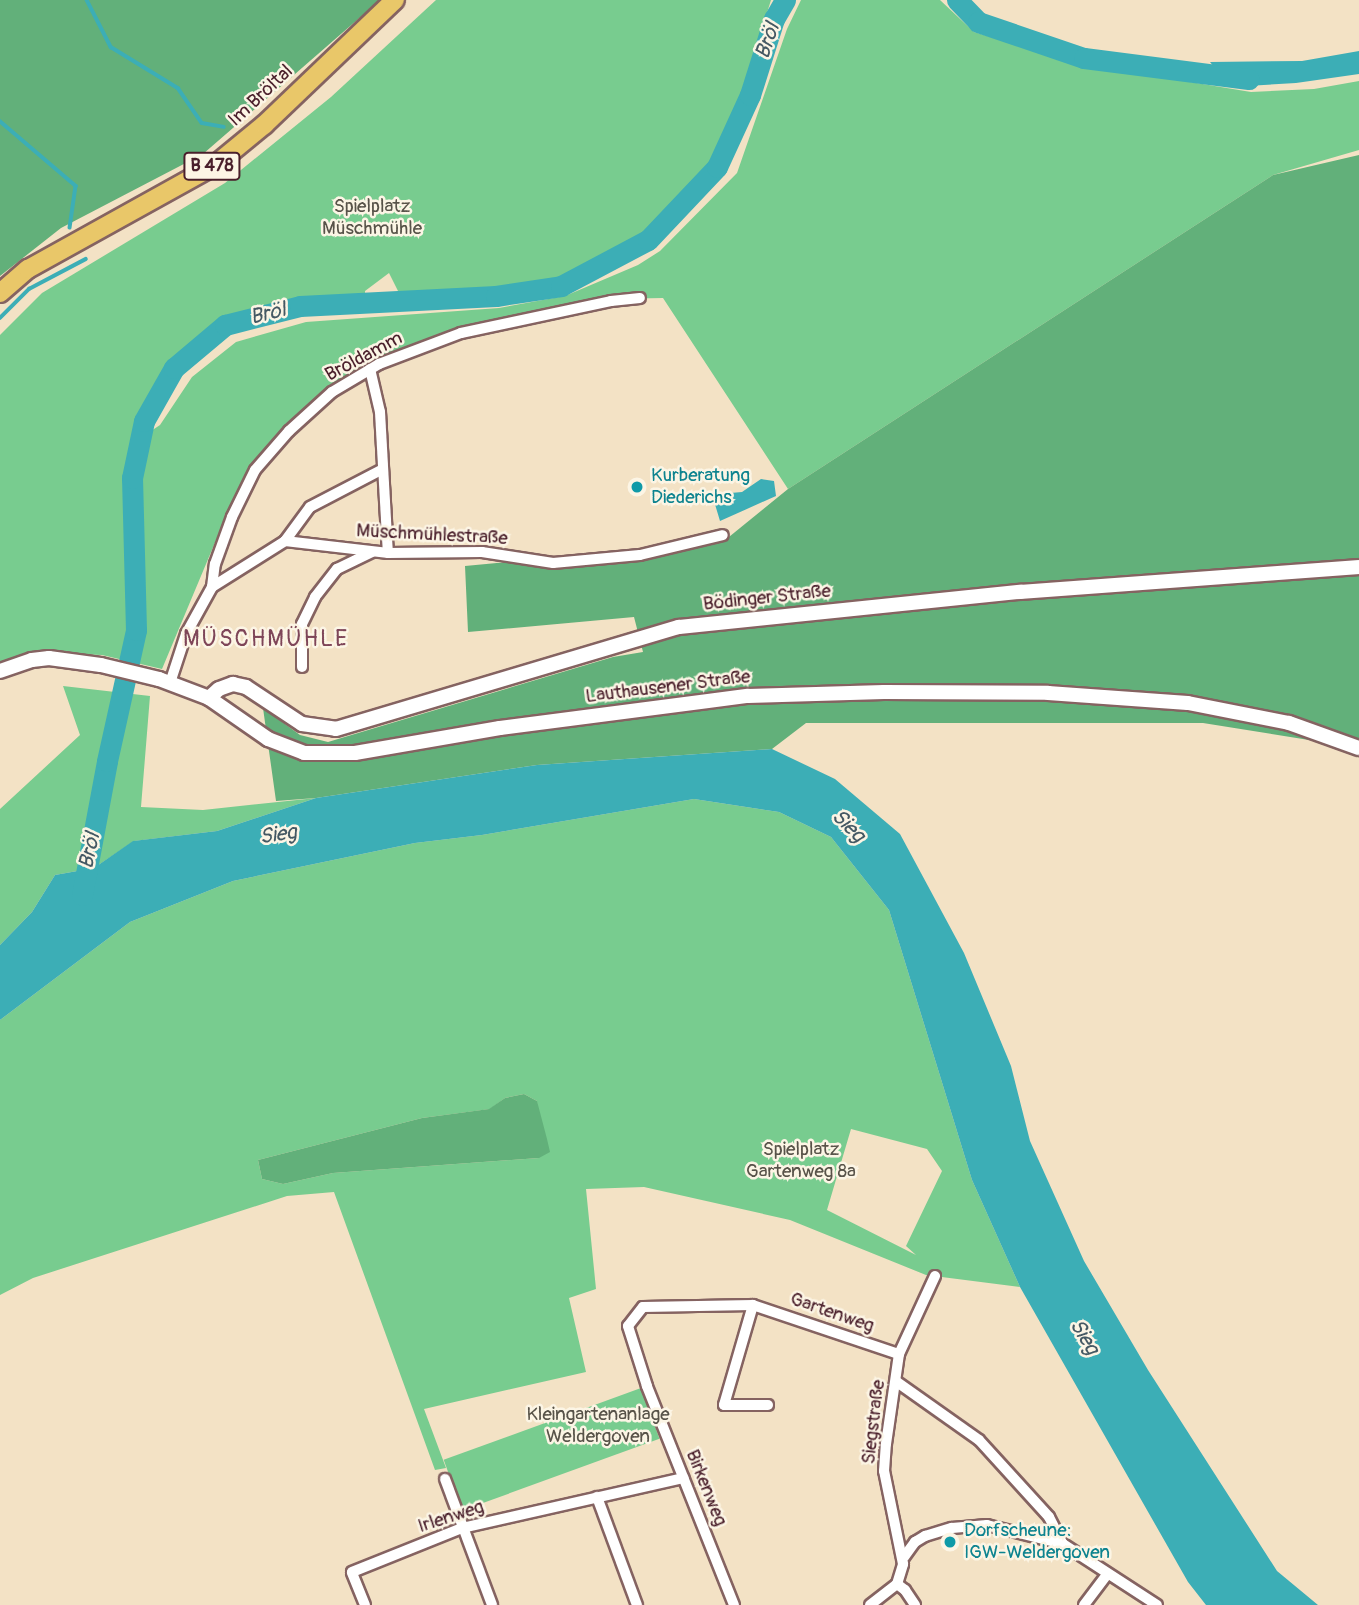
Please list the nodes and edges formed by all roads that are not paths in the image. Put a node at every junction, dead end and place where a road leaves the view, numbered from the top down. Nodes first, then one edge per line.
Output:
1 (395, 0) edge
2 (0, 293) edge
3 (640, 298) dead end
4 (370, 369) junction
5 (383, 469) junction
6 (723, 535) dead end
7 (285, 541) junction
8 (372, 552) junction
9 (388, 553) junction
10 (1359, 567) edge
11 (212, 587) junction
12 (302, 667) dead end
13 (0, 671) edge
14 (164, 681) junction
15 (209, 698) junction
16 (1359, 748) edge
17 (935, 1276) dead end
18 (753, 1306) junction
19 (643, 1307) joint
20 (899, 1354) junction
21 (897, 1382) junction
22 (768, 1405) dead end
23 (683, 1478) junction
24 (445, 1479) dead end
25 (597, 1497) junction
26 (462, 1528) junction
27 (1063, 1544) junction
28 (904, 1557) junction
29 (1107, 1575) junction
30 (897, 1584) junction
31 (365, 1605) edge
32 (492, 1605) edge
33 (637, 1605) edge
34 (734, 1605) edge
35 (870, 1605) edge
36 (915, 1605) edge
37 (1084, 1605) edge
38 (1157, 1605) edge

1 - 2 main road, Im Bröltal / B 478
3 - 4 street, Bröldamm
4 - 5 street
4 - 11 street, Bröldamm
5 - 7 street
5 - 9 street
6 - 9 street, Müschmühlestraße
7 - 8 street, Müschmühlestraße
7 - 11 street
8 - 9 street, Müschmühlestraße
8 - 12 street
10 - 15 street, Bödinger Straße
11 - 14 street
13 - 14 street, Lauthausener Straße
14 - 15 street, Lauthausener Straße
15 - 16 street, Lauthausener Straße
17 - 20 street, Siegstraße
18 - 19 street, Gartenweg
18 - 20 street, Gartenweg
18 - 22 street
19 - 23 street, Birkenweg
20 - 21 street, Siegstraße
21 - 27 street
21 - 28 street, Siegstraße
23 - 25 street, Irlenweg
23 - 34 street, Birkenweg
24 - 26 street
25 - 26 street, Irlenweg
25 - 33 street
26 - 31 street, Irlenweg
26 - 32 street
27 - 28 street
27 - 29 street
28 - 30 street, Siegstraße
29 - 37 street
29 - 38 street
30 - 35 street
30 - 36 street

